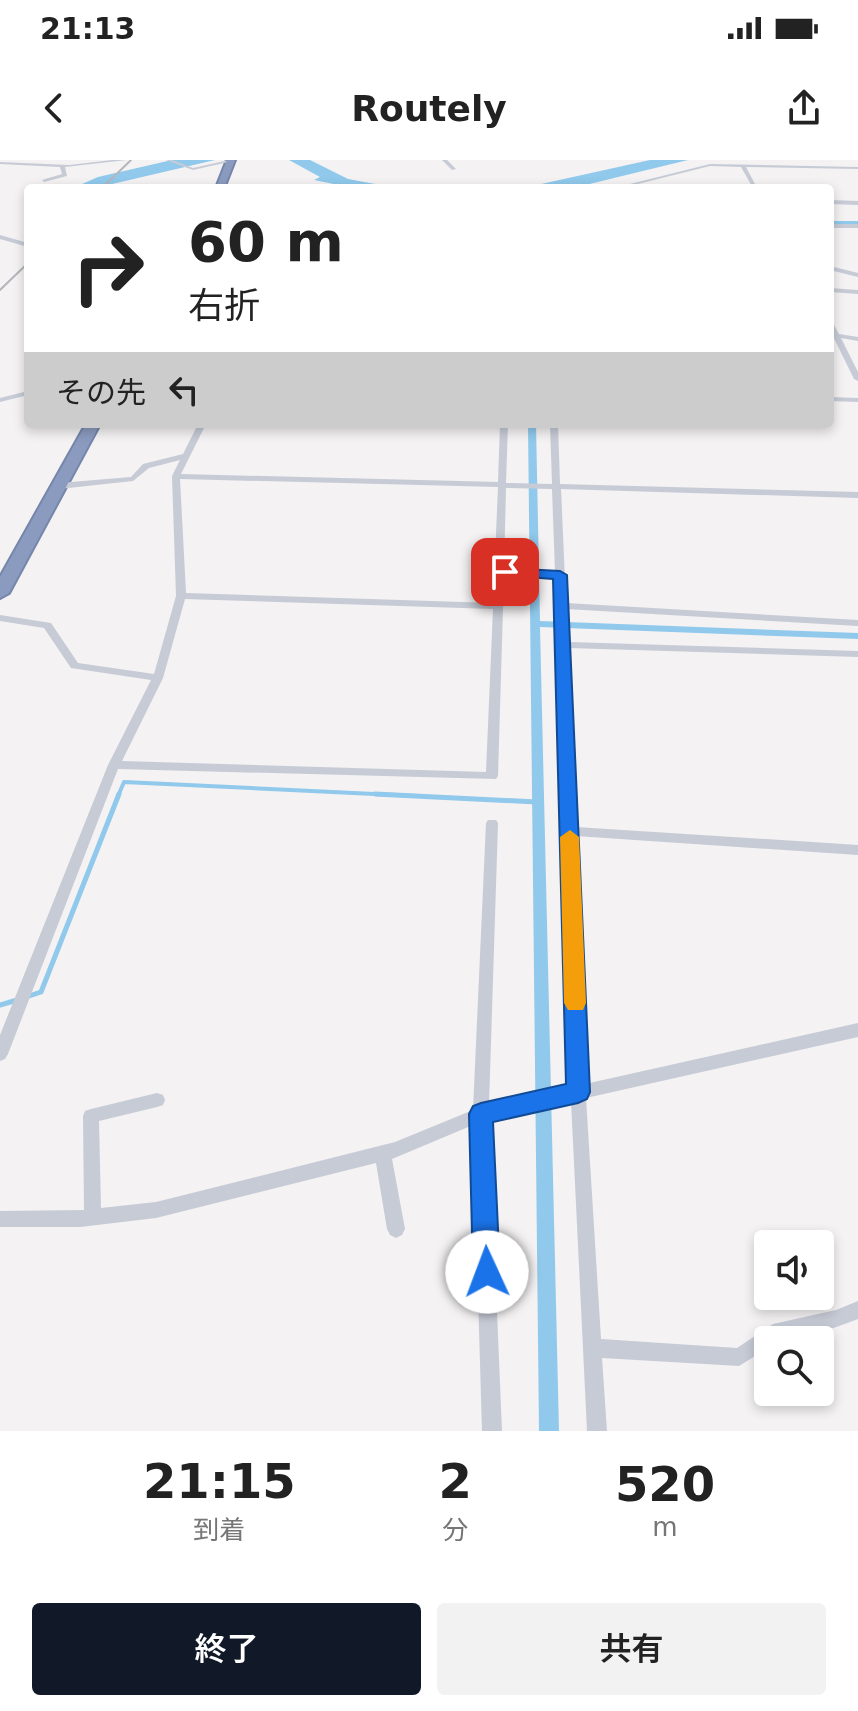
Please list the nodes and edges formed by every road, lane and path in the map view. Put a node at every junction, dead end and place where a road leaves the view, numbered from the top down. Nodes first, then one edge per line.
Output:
1 (125, 160) edge
2 (168, 160) edge
3 (231, 160) edge
4 (444, 160) edge
5 (0, 163) edge
6 (41, 165) junction
7 (742, 165) junction
8 (62, 166) junction
9 (858, 168) edge
10 (454, 169) dead end
11 (27, 173) dead end
12 (44, 181) dead end
13 (222, 184) edge
14 (632, 184) edge
15 (753, 184) edge
16 (834, 202) edge
17 (858, 203) edge
18 (834, 226) edge
19 (858, 226) edge
20 (0, 237) edge
21 (24, 244) edge
22 (834, 269) edge
23 (858, 275) edge
24 (834, 290) edge
25 (858, 292) edge
26 (834, 331) edge
27 (838, 336) junction
28 (858, 339) edge
29 (858, 379) edge
30 (24, 394) edge
31 (834, 399) edge
32 (0, 400) edge
33 (858, 400) edge
34 (91, 428) edge
35 (200, 428) edge
36 (504, 428) edge
37 (554, 428) edge
38 (186, 456) junction
39 (176, 476) junction
40 (504, 483) junction
41 (555, 484) junction
42 (59, 486) junction
43 (858, 495) edge
44 (502, 572) junction
45 (557, 575) junction
46 (0, 593) edge
47 (181, 596) junction
48 (497, 606) junction
49 (561, 606) junction
50 (0, 618) edge
51 (858, 623) edge
52 (564, 645) junction
53 (858, 654) edge
54 (158, 678) junction
55 (114, 765) junction
56 (492, 823) dead end
57 (569, 831) junction
58 (858, 850) edge
59 (858, 1030) edge
60 (0, 1054) edge
61 (573, 1093) junction
62 (157, 1100) dead end
63 (488, 1112) junction
64 (383, 1154) junction
65 (93, 1217) junction
66 (0, 1219) edge
67 (396, 1229) dead end
68 (858, 1310) edge
69 (595, 1348) junction
70 (492, 1431) edge
71 (597, 1431) edge

1 - 8 street
2 - 3 street
3 - 13 highway
4 - 10 street
5 - 6 street
6 - 8 street
6 - 11 street
7 - 9 street
7 - 14 street
7 - 15 street
8 - 12 street
16 - 17 street
18 - 19 street
20 - 21 street
22 - 23 street
24 - 25 street
26 - 27 street
27 - 28 street
27 - 29 street
30 - 32 street
31 - 33 street
34 - 42 highway
35 - 38 street
36 - 40 street
37 - 41 street
38 - 39 street
38 - 42 street
39 - 40 street
39 - 47 street
40 - 41 street
40 - 44 street
41 - 43 street
41 - 45 street
42 - 46 highway
44 - 45 street
44 - 48 street
45 - 49 street
47 - 48 street
47 - 54 street
48 - 55 street
49 - 51 street
49 - 52 street
50 - 54 street
52 - 53 street
52 - 57 street
54 - 55 street
55 - 60 street
56 - 63 street
57 - 58 street
57 - 61 street
59 - 61 street
61 - 63 street
61 - 69 street
62 - 65 street
63 - 64 street
63 - 70 street
64 - 65 street
64 - 67 street
65 - 66 street
68 - 69 street
69 - 71 street

